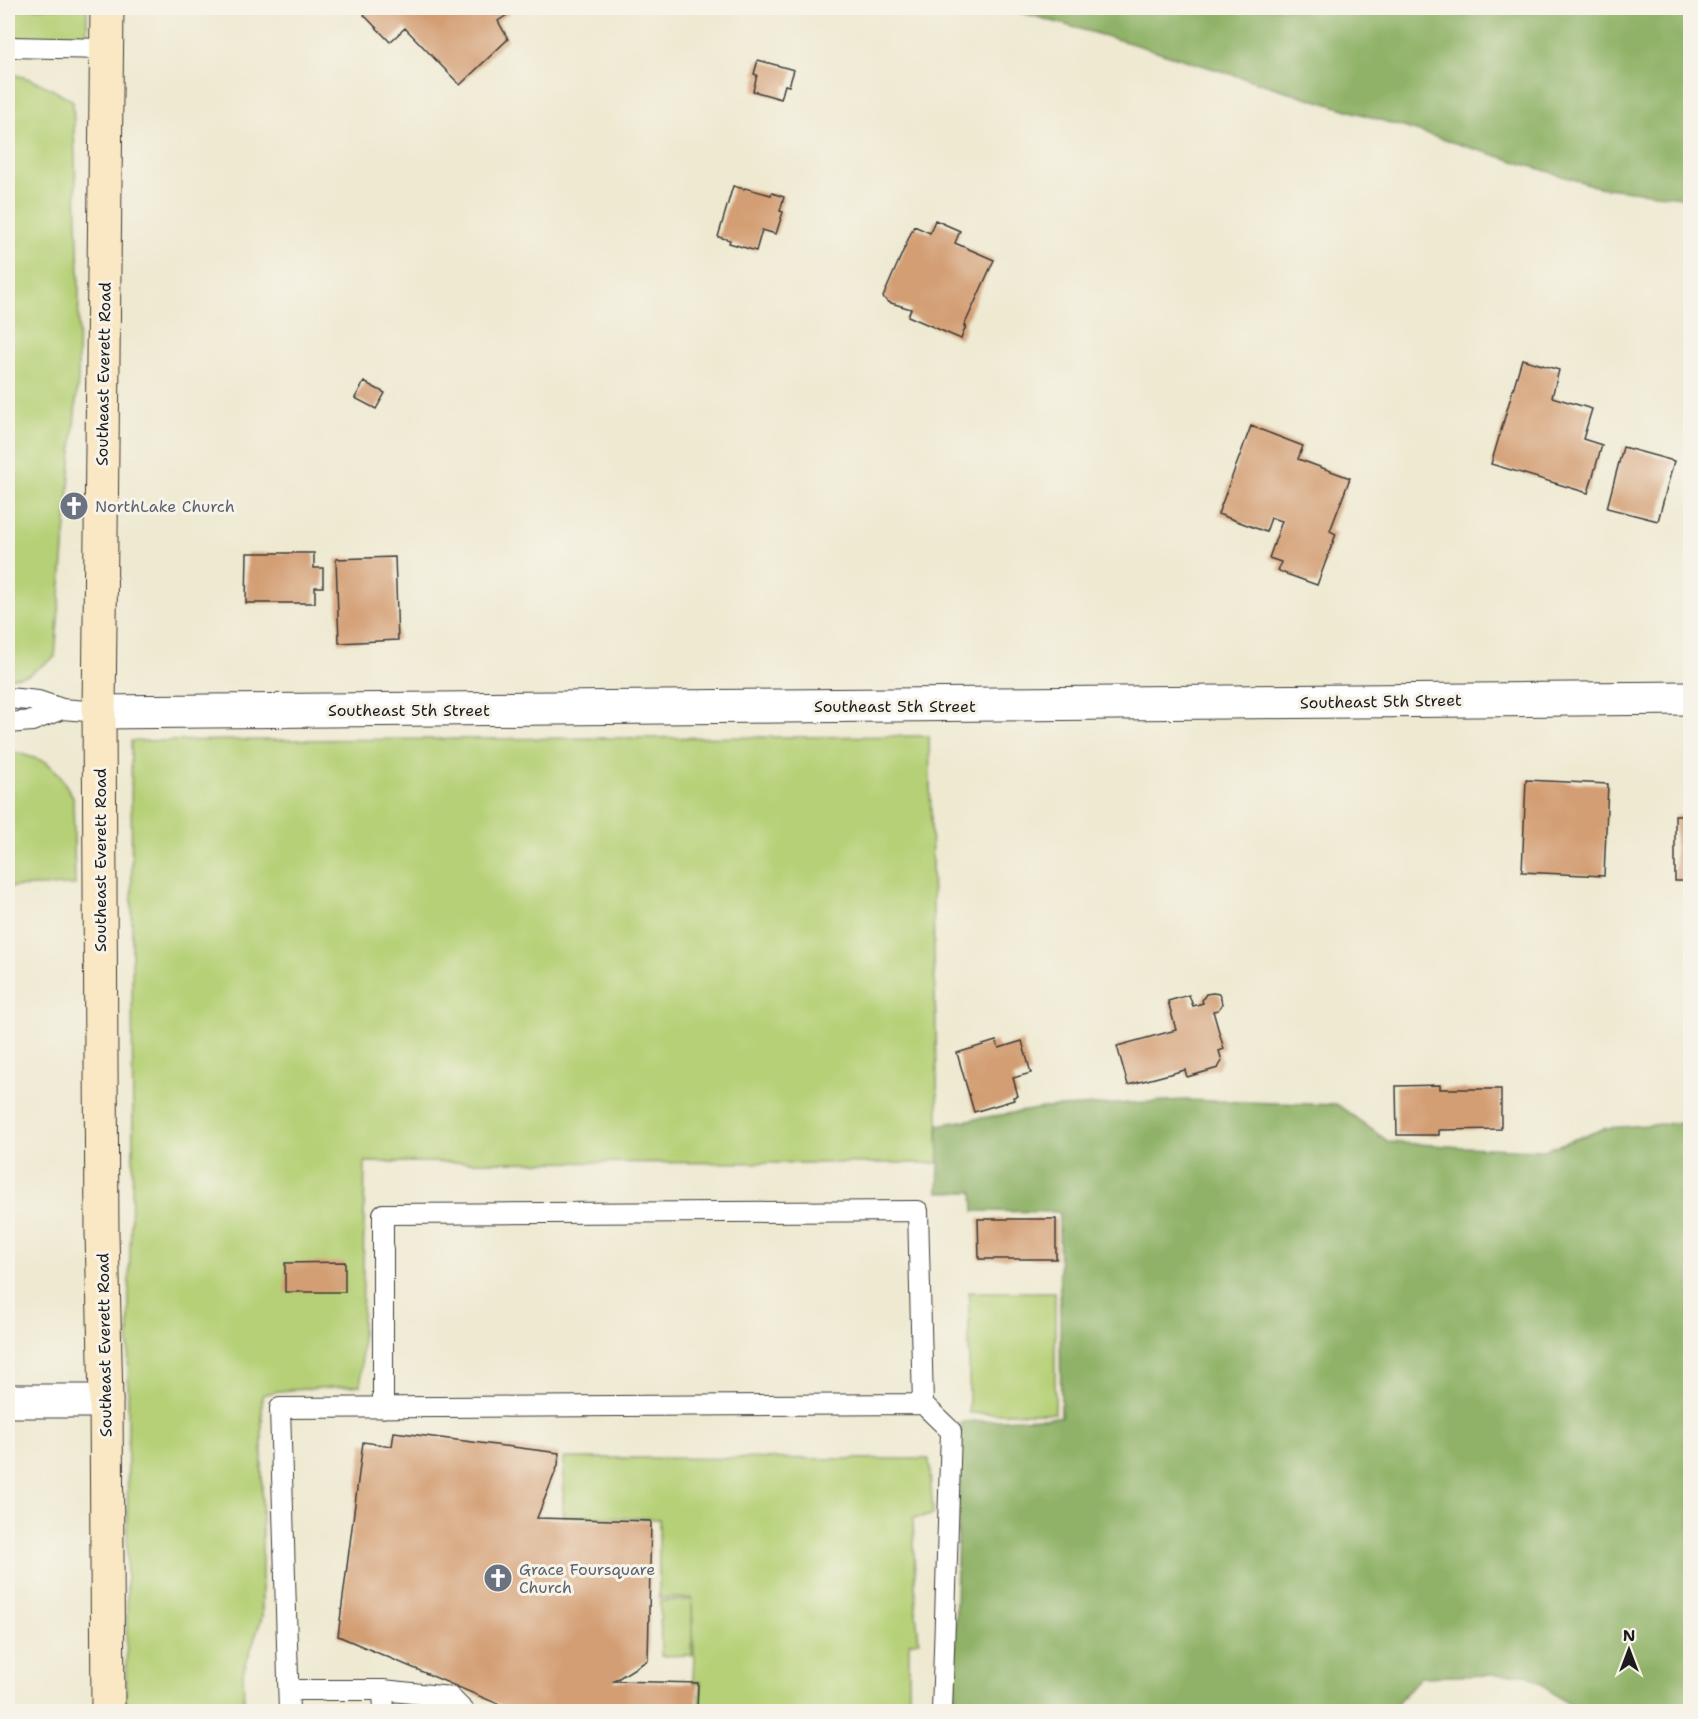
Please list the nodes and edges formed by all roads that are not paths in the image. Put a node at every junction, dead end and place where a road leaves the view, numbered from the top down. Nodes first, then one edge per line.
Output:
1 (107, 8) edge
2 (8, 47) edge
3 (106, 48) junction
4 (8, 698) edge
5 (1690, 698) edge
6 (62, 710) junction
7 (99, 712) junction
8 (8, 723) edge
9 (8, 1401) edge
10 (106, 1401) junction
11 (923, 1404) junction
12 (383, 1408) junction
13 (289, 1690) junction
14 (383, 1690) junction
15 (108, 1712) edge
16 (289, 1712) edge
17 (384, 1712) edge
18 (465, 1712) edge
19 (942, 1712) edge

1 - 3 main road, Southeast Everett Road
2 - 3 lane
3 - 7 main road, Southeast Everett Road
4 - 6 lane
5 - 7 street, Southeast 5th Street
6 - 7 lane
6 - 8 lane
7 - 10 main road, Southeast Everett Road
9 - 10 street
10 - 15 main road, Southeast Everett Road
11 - 12 lane
11 - 12 lane
11 - 19 lane
12 - 13 lane
13 - 14 lane
13 - 16 lane
14 - 17 lane
14 - 18 lane

